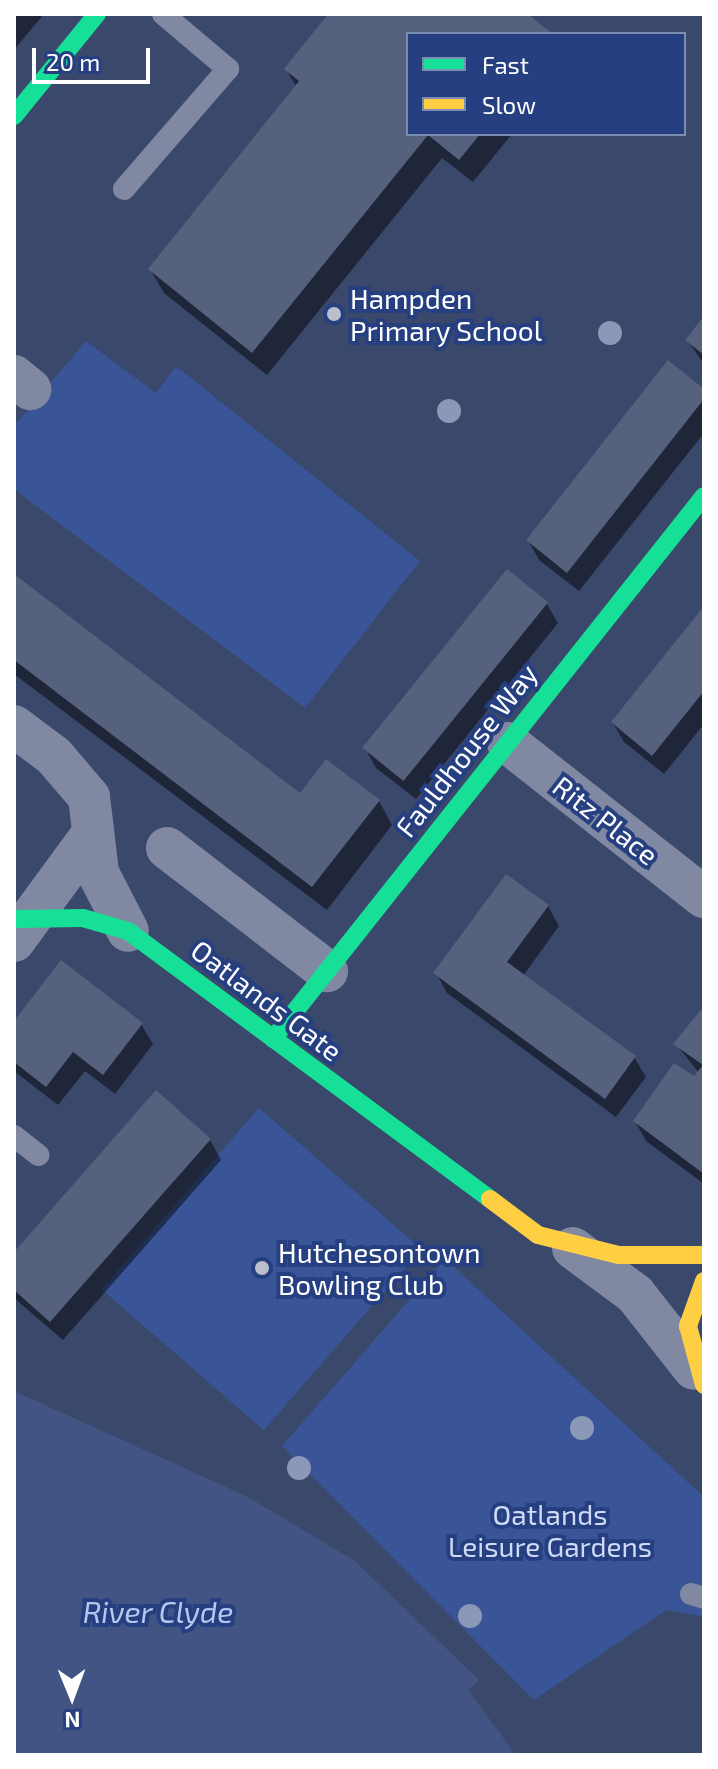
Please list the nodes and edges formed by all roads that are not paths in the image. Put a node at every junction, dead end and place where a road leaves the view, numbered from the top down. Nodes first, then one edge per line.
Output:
1 (97, 14) edge
2 (163, 14) edge
3 (14, 116) edge
4 (124, 189) dead end
5 (704, 496) edge
6 (14, 726) edge
7 (508, 743) junction
8 (88, 840) junction
9 (167, 848) dead end
10 (704, 897) edge
11 (19, 925) edge
12 (128, 931) junction
13 (327, 971) junction
14 (273, 1039) junction
15 (14, 1136) edge
16 (38, 1155) dead end
17 (573, 1248) junction
18 (704, 1255) edge
19 (704, 1281) edge
20 (699, 1377) edge

1 - 3 street
2 - 4 lane
5 - 7 street, Fauldhouse Way
6 - 8 street
7 - 10 street, Ritz Place
7 - 13 street, Fauldhouse Way
8 - 11 street
8 - 12 street
9 - 13 street
11 - 12 street
12 - 14 street, Oatlands Gate
13 - 14 street, Fauldhouse Way
14 - 17 street, Oatlands Gate
15 - 16 lane
17 - 18 street
17 - 20 street
19 - 20 street

